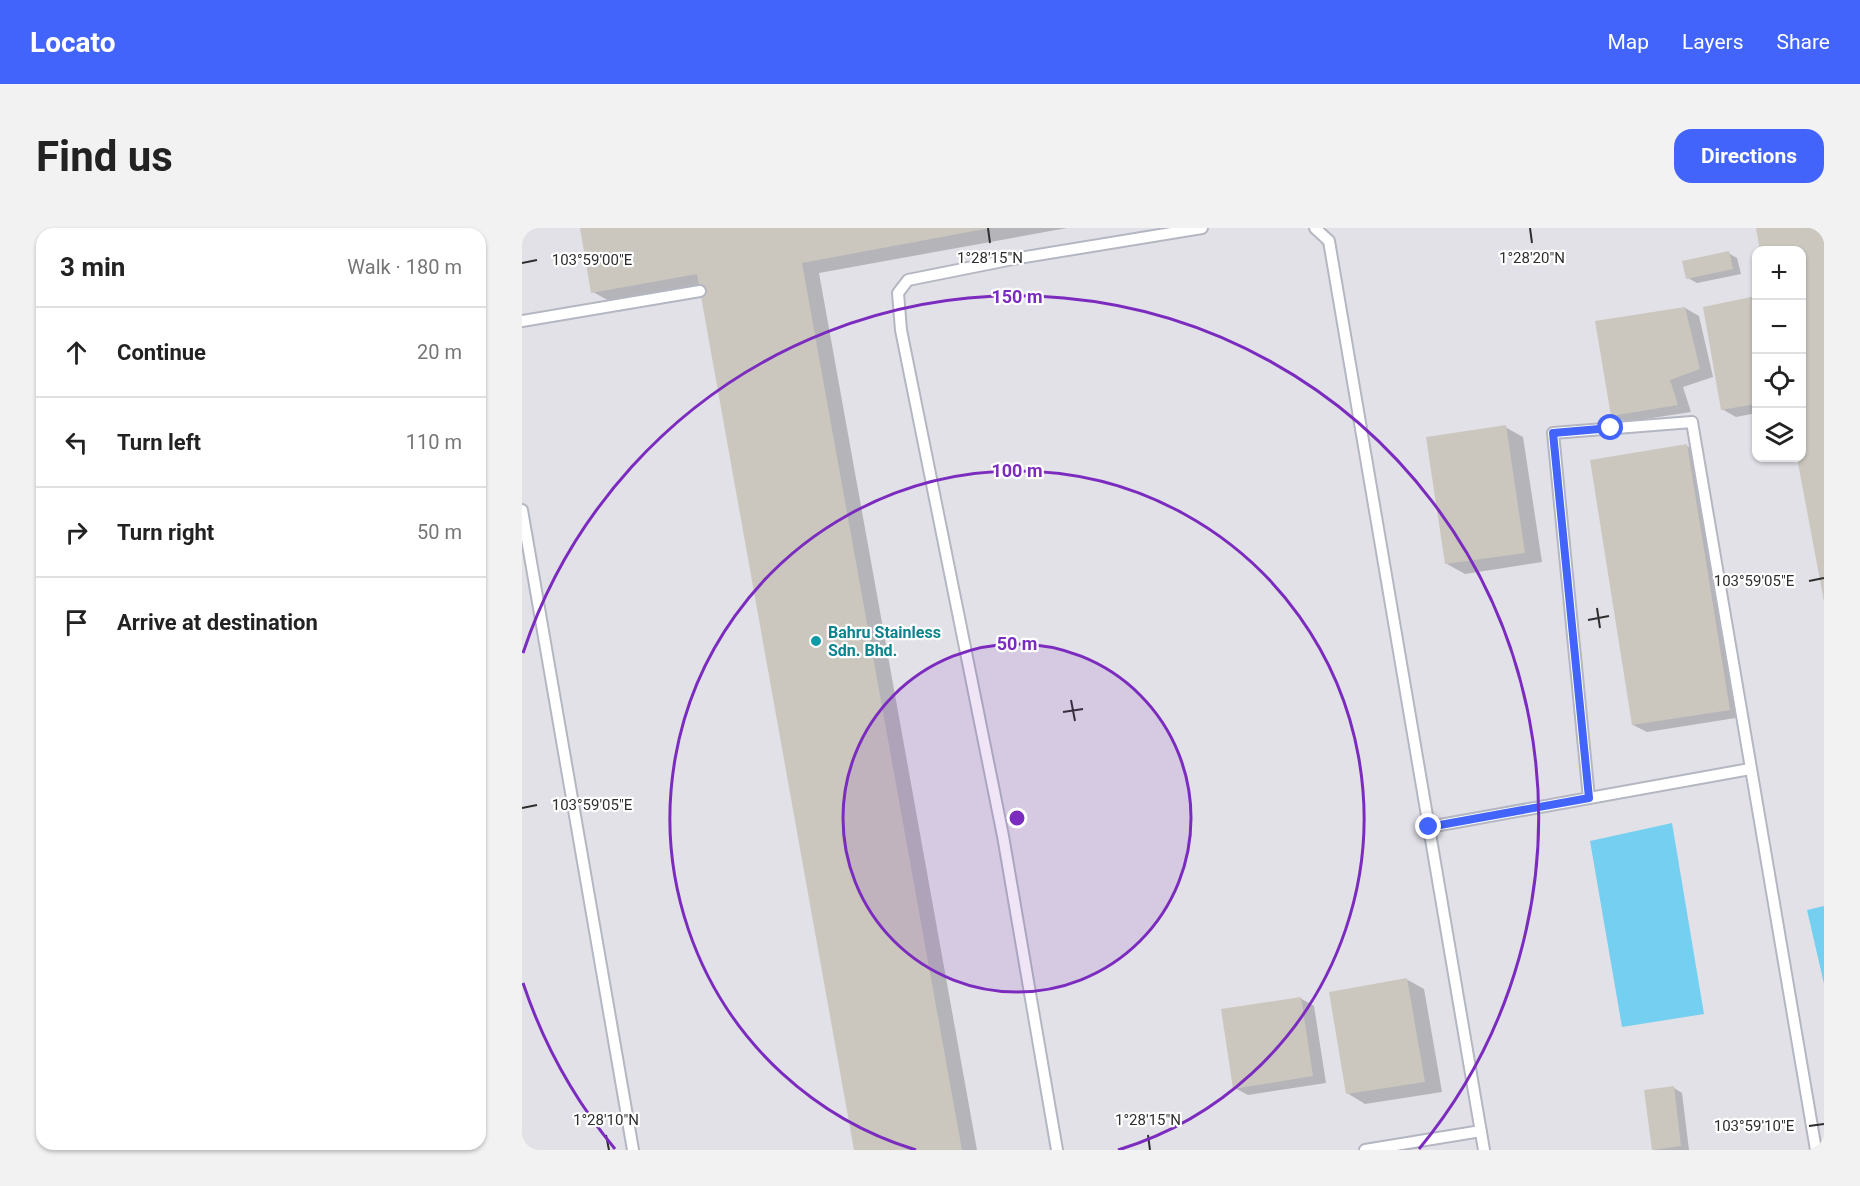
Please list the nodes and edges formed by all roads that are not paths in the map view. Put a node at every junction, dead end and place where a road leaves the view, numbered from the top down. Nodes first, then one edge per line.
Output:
1 (1202, 228) edge
2 (1315, 228) edge
3 (700, 291) dead end
4 (522, 321) edge
5 (522, 510) edge
6 (1750, 769) junction
7 (1589, 798) junction
8 (1429, 827) junction
9 (1481, 1131) junction
10 (633, 1150) edge
11 (1057, 1150) edge
12 (1365, 1150) edge
13 (1484, 1150) edge
14 (1816, 1150) edge

1 - 11 lane
2 - 8 lane
3 - 4 lane
5 - 10 lane
6 - 7 lane
6 - 7 lane
6 - 14 lane
7 - 8 lane
8 - 9 lane
9 - 12 lane
9 - 13 lane

